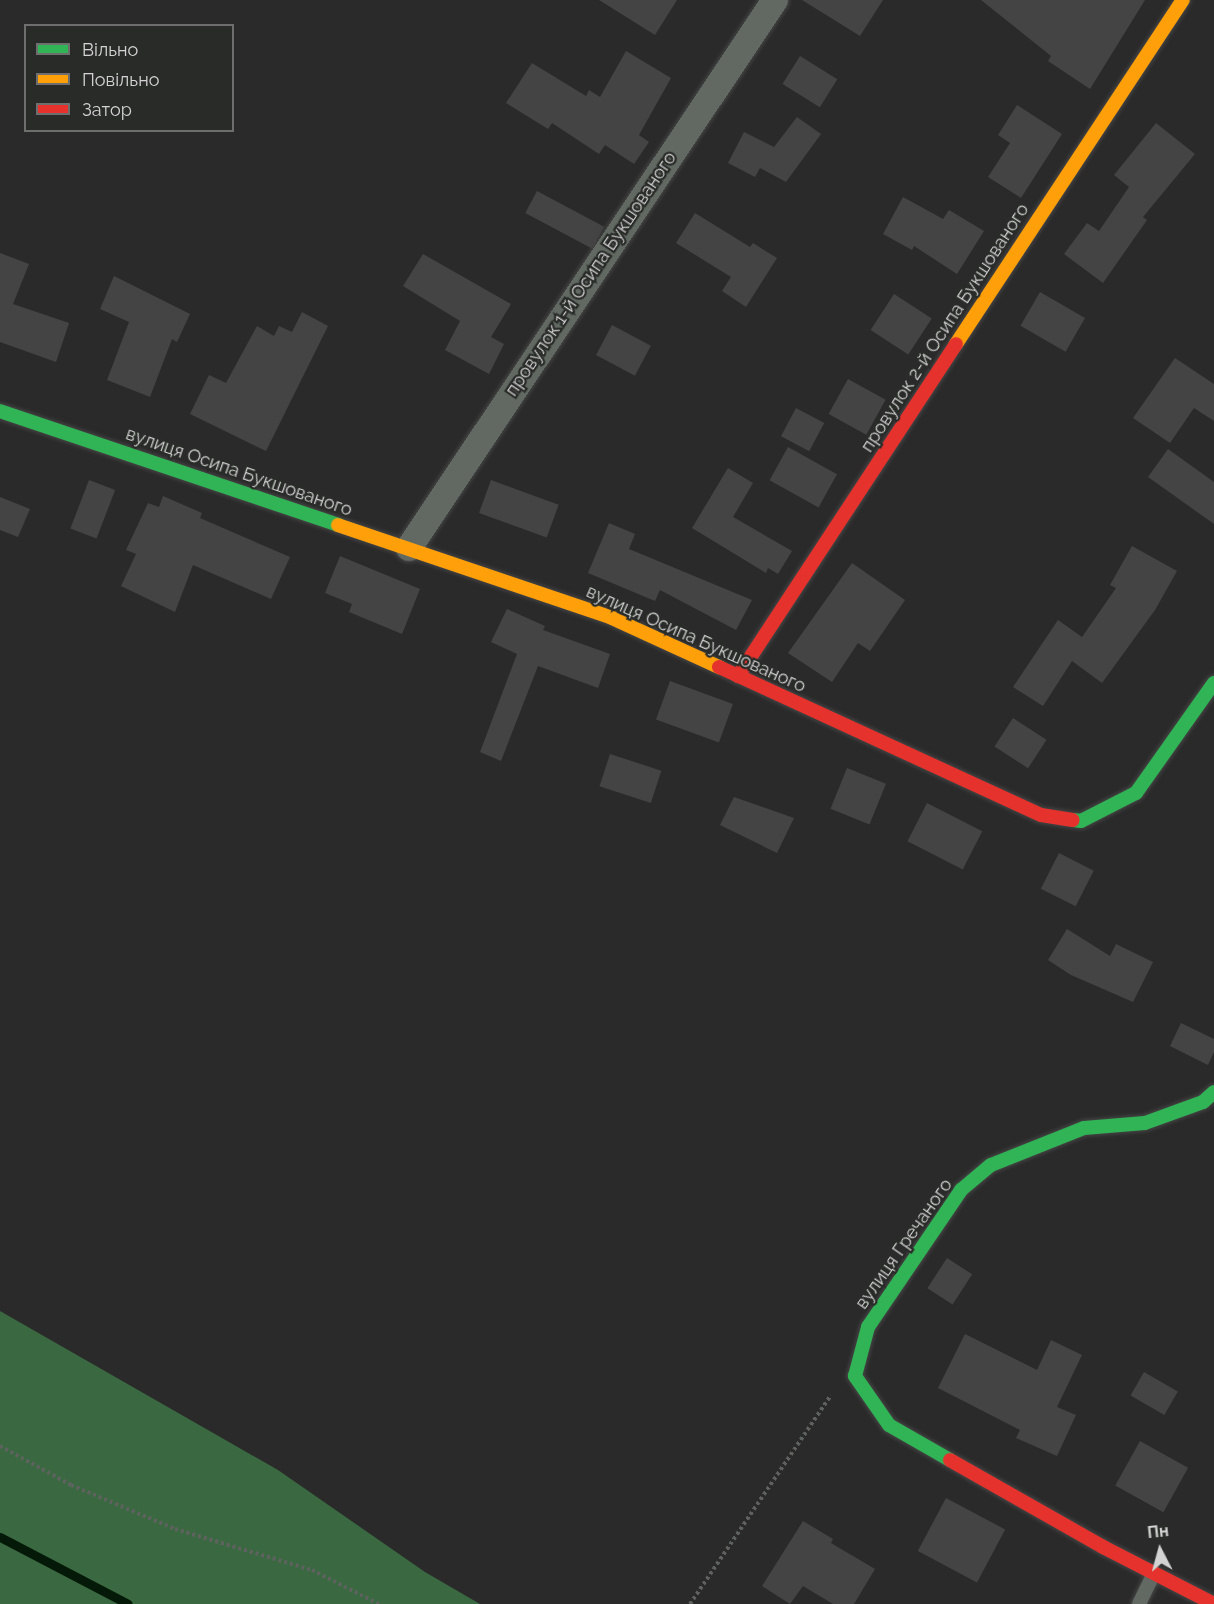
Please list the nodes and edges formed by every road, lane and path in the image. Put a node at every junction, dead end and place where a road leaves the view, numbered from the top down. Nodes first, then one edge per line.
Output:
1 (775, 0) edge
2 (1183, 0) edge
3 (0, 411) edge
4 (409, 548) junction
5 (738, 675) junction
6 (1214, 683) edge
7 (1214, 1092) edge
8 (855, 1376) junction
9 (0, 1446) edge
10 (1154, 1574) junction
11 (379, 1604) edge
12 (690, 1604) edge
13 (1139, 1604) edge
14 (1214, 1604) edge

1 - 4 street, провулок 1-й Осипа Букшованого
2 - 5 street, провулок 2-й Осипа Букшованого
3 - 4 street, вулиця Осипа Букшованого
4 - 5 street, вулиця Осипа Букшованого
5 - 6 street, вулиця Осипа Букшованого
7 - 8 street, вулиця Гречаного
8 - 10 street
8 - 12 path
9 - 11 path
10 - 13 lane
10 - 14 street

